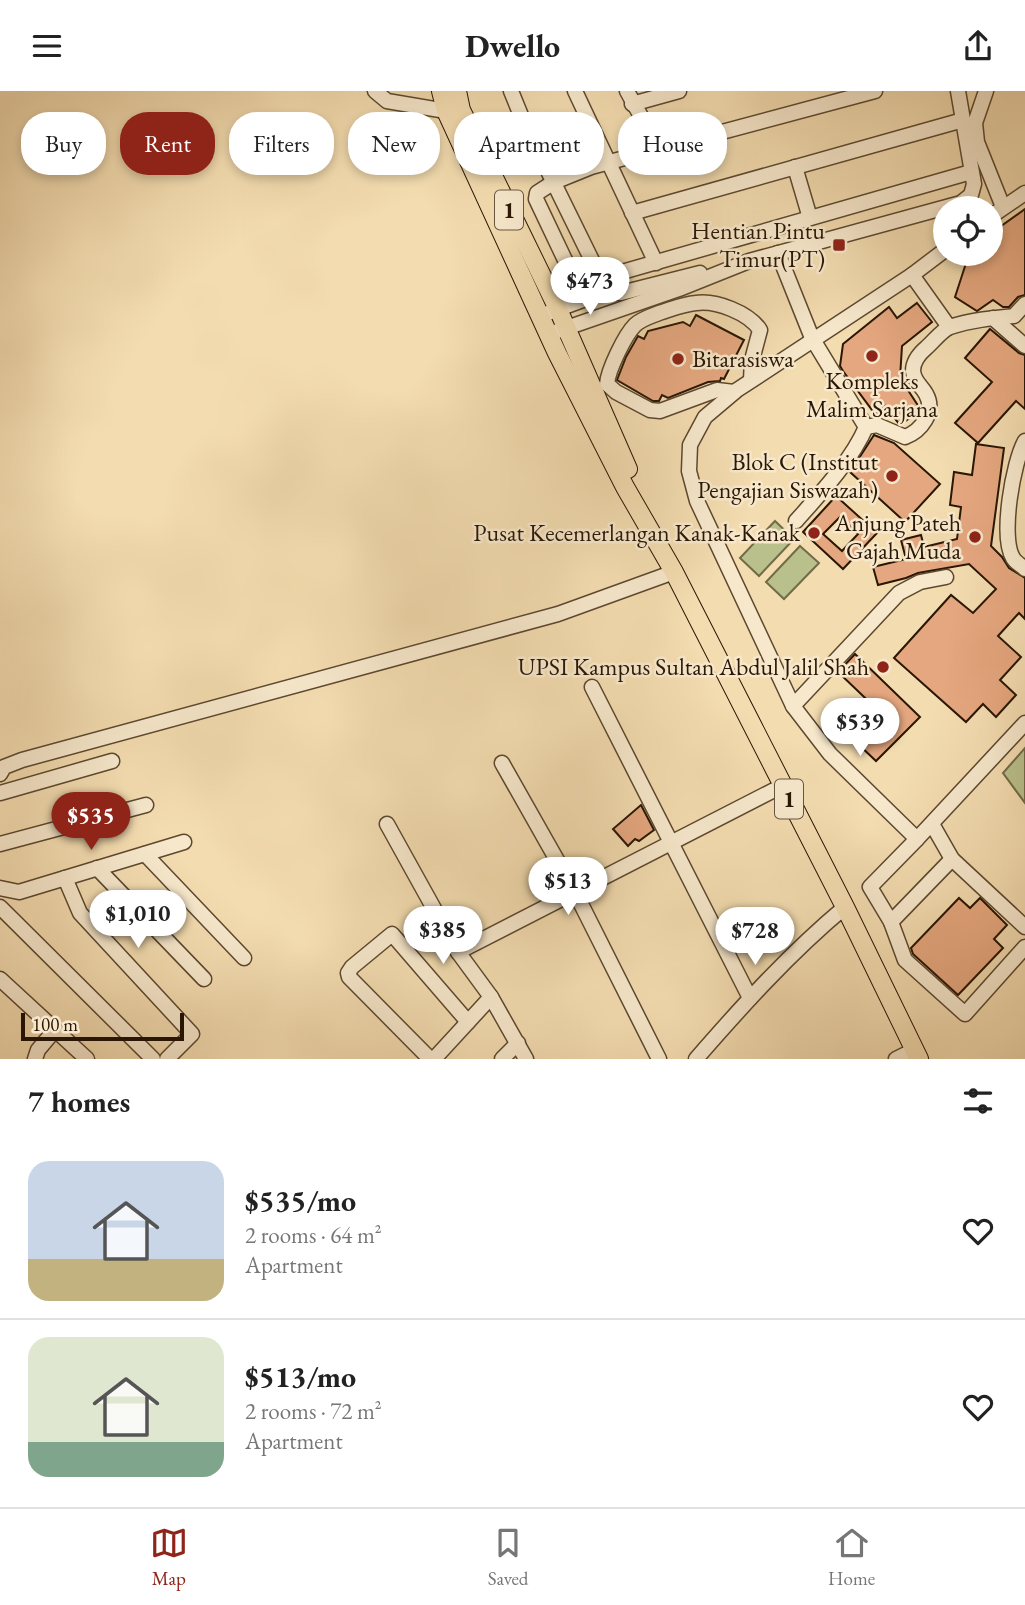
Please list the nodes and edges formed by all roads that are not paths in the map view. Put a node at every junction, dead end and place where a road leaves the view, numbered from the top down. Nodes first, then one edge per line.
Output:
1 (375, 91) edge
2 (441, 91) edge
3 (457, 91) edge
4 (511, 91) edge
5 (575, 91) edge
6 (679, 91) edge
7 (875, 91) edge
8 (958, 91) edge
9 (986, 91) edge
10 (629, 97) edge
11 (446, 111) junction
12 (962, 120) junction
13 (727, 131) edge
14 (618, 159) edge
15 (607, 162) junction
16 (795, 167) junction
17 (971, 172) junction
18 (554, 182) junction
19 (1025, 193) edge
20 (999, 196) edge
21 (1003, 207) edge
22 (632, 213) junction
23 (810, 218) junction
24 (778, 253) junction
25 (933, 259) edge
26 (749, 261) junction
27 (656, 263) junction
28 (912, 275) junction
29 (601, 279) junction
30 (671, 292) junction
31 (1025, 304) edge
32 (676, 307) junction
33 (558, 309) junction
34 (540, 316) junction
35 (993, 318) junction
36 (949, 327) junction
37 (557, 332) junction
38 (812, 338) junction
39 (1025, 346) edge
40 (751, 380) junction
41 (734, 392) junction
42 (866, 427) junction
43 (1025, 441) edge
44 (796, 521) dead end
45 (1025, 569) edge
46 (674, 572) junction
47 (946, 577) dead end
48 (592, 687) dead end
49 (793, 706) junction
50 (1025, 723) edge
51 (1025, 732) edge
52 (112, 761) dead end
53 (502, 763) dead end
54 (0, 774) edge
55 (782, 786) junction
56 (0, 793) edge
57 (146, 805) dead end
58 (387, 824) dead end
59 (934, 827) junction
60 (918, 839) junction
61 (184, 842) dead end
62 (670, 843) junction
63 (0, 844) edge
64 (145, 854) junction
65 (952, 859) junction
66 (97, 869) junction
67 (65, 879) junction
68 (0, 888) edge
69 (575, 892) junction
70 (0, 907) edge
71 (845, 907) junction
72 (891, 922) junction
73 (1025, 927) edge
74 (1025, 947) edge
75 (458, 951) junction
76 (244, 958) dead end
77 (0, 979) edge
78 (204, 979) dead end
79 (491, 997) junction
80 (750, 998) junction
81 (468, 1022) junction
82 (54, 1031) junction
83 (518, 1043) junction
84 (917, 1054) edge
85 (35, 1059) edge
86 (87, 1059) edge
87 (153, 1059) edge
88 (167, 1059) edge
89 (432, 1059) edge
90 (502, 1059) edge
91 (526, 1059) edge
92 (659, 1059) edge
93 (696, 1059) edge
94 (896, 1059) edge

1 - 11 street
2 - 11 main road, 1
3 - 33 main road, 1
4 - 18 street
5 - 15 street
6 - 10 street
7 - 13 street
8 - 12 street
9 - 20 street
11 - 34 main road, 1
12 - 16 street
12 - 17 street
14 - 15 street
15 - 18 street
15 - 22 street
16 - 22 street
16 - 23 street
17 - 23 street
17 - 24 street
18 - 29 street
18 - 29 street
19 - 21 street
22 - 27 street
23 - 27 street
24 - 26 street
24 - 38 street
25 - 28 street
26 - 29 street
26 - 30 street
27 - 29 street
28 - 36 street
28 - 38 street
29 - 33 street
30 - 32 street
30 - 37 street
31 - 35 street
32 - 40 street
32 - 41 street
33 - 34 street
33 - 37 main road, 1
34 - 37 main road, 1
35 - 36 street
35 - 39 street
36 - 42 street
37 - 46 main road, 1
38 - 40 street
38 - 42 street
40 - 41 street
41 - 49 street
42 - 44 street
43 - 45 street
46 - 54 street
46 - 55 main road, 1
47 - 49 street
48 - 62 street
49 - 60 street
50 - 59 street
51 - 59 street
52 - 56 street
53 - 69 street
55 - 62 street
55 - 71 main road, 1
57 - 63 street
58 - 75 street
59 - 60 street
59 - 65 street
60 - 72 street
61 - 64 street
62 - 69 street
62 - 80 street
64 - 66 street
64 - 76 street
65 - 72 street
65 - 73 street
66 - 67 street
66 - 78 street
67 - 68 street
67 - 88 street
69 - 75 street
69 - 92 street
70 - 87 street
71 - 80 street
71 - 84 main road, 1
72 - 74 street
75 - 79 street
77 - 82 street
79 - 81 street
79 - 83 street
80 - 93 street
81 - 89 street
81 - 89 street
82 - 85 street
82 - 86 street
83 - 90 street
83 - 91 street
84 - 94 street

